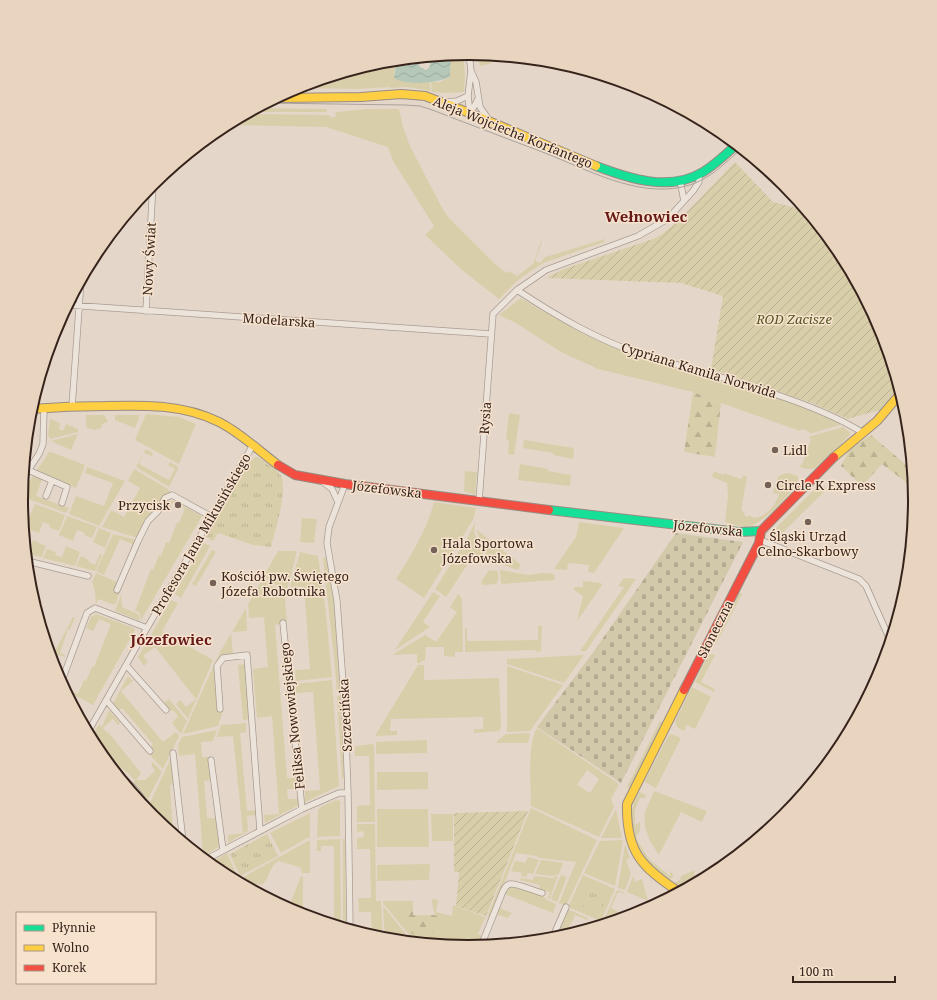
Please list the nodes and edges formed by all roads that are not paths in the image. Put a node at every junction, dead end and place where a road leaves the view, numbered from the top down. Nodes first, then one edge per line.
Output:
1 (470, 60) edge
2 (471, 71) junction
3 (468, 96) junction
4 (289, 98) edge
5 (478, 99) junction
6 (439, 101) junction
7 (470, 114) junction
8 (490, 122) junction
9 (733, 148) edge
10 (699, 174) junction
11 (680, 180) junction
12 (152, 194) edge
13 (684, 201) junction
14 (517, 290) junction
15 (81, 292) edge
16 (73, 305) edge
17 (80, 306) junction
18 (146, 311) junction
19 (491, 334) junction
20 (897, 399) edge
21 (72, 407) junction
22 (44, 408) junction
23 (37, 409) edge
24 (863, 433) junction
25 (253, 445) junction
26 (29, 468) edge
27 (29, 470) edge
28 (320, 480) junction
29 (52, 481) junction
30 (345, 484) junction
31 (46, 496) dead end
32 (479, 501) junction
33 (338, 502) junction
34 (62, 503) dead end
35 (212, 517) junction
36 (761, 531) junction
37 (760, 540) junction
38 (33, 562) edge
39 (88, 576) dead end
40 (118, 590) dead end
41 (283, 623) dead end
42 (147, 628) junction
43 (888, 635) edge
44 (126, 665) junction
45 (64, 674) edge
46 (106, 700) junction
47 (220, 709) dead end
48 (166, 710) dead end
49 (91, 727) edge
50 (150, 751) dead end
51 (173, 753) dead end
52 (212, 760) dead end
53 (348, 793) junction
54 (302, 809) junction
55 (260, 830) junction
56 (182, 834) edge
57 (223, 850) junction
58 (211, 857) edge
59 (674, 889) edge
60 (542, 893) dead end
61 (566, 907) dead end
62 (350, 924) edge
63 (555, 932) edge
64 (483, 940) edge

1 - 2 street
2 - 3 street
2 - 5 street
3 - 6 street
3 - 7 street
4 - 6 street, Aleja Wojciecha Korfantego
5 - 7 street
5 - 8 street
6 - 7 street, Aleja Wojciecha Korfantego
7 - 8 street, Aleja Wojciecha Korfantego
8 - 11 street, Aleja Wojciecha Korfantego
9 - 10 street, Aleja Wojciecha Korfantego
10 - 11 street, Aleja Wojciecha Korfantego
10 - 13 street, Rysia
11 - 13 street
12 - 18 street, Nowy Świat
13 - 14 street, Rysia
14 - 19 street, Rysia
14 - 24 street, Cypriana Kamila Norwida
15 - 17 street
16 - 17 street, Modelarska
17 - 18 street, Modelarska
17 - 21 street
18 - 19 street, Modelarska
19 - 32 street, Rysia
20 - 24 street
21 - 22 street, Józefowska
21 - 25 street, Józefowska
22 - 23 street, Józefowska
22 - 26 street
24 - 36 street
25 - 28 street, Józefowska
25 - 35 street, Profesora Jana Mikusińskiego
27 - 29 street
28 - 30 street, Józefowska
28 - 33 street
29 - 31 street
29 - 34 street
30 - 32 street, Józefowska
30 - 33 street, Szczecińska
32 - 36 street, Józefowska
33 - 53 street, Szczecińska
35 - 40 street
35 - 42 street, Profesora Jana Mikusińskiego
36 - 37 street, Słoneczna
37 - 43 street, Józefowska
37 - 59 street, Słoneczna
38 - 39 street
41 - 54 street, Feliksa Nowowiejskiego
42 - 44 street, Profesora Jana Mikusińskiego
42 - 45 street
44 - 46 street, Profesora Jana Mikusińskiego
44 - 48 street
46 - 49 street, Profesora Jana Mikusińskiego
46 - 50 street
47 - 55 street
51 - 56 street
52 - 57 street
53 - 54 street, Feliksa Nowowiejskiego
53 - 62 street, Szczecińska
54 - 55 street, Feliksa Nowowiejskiego
55 - 57 street, Feliksa Nowowiejskiego
57 - 58 street, Feliksa Nowowiejskiego
60 - 64 street
61 - 63 street

